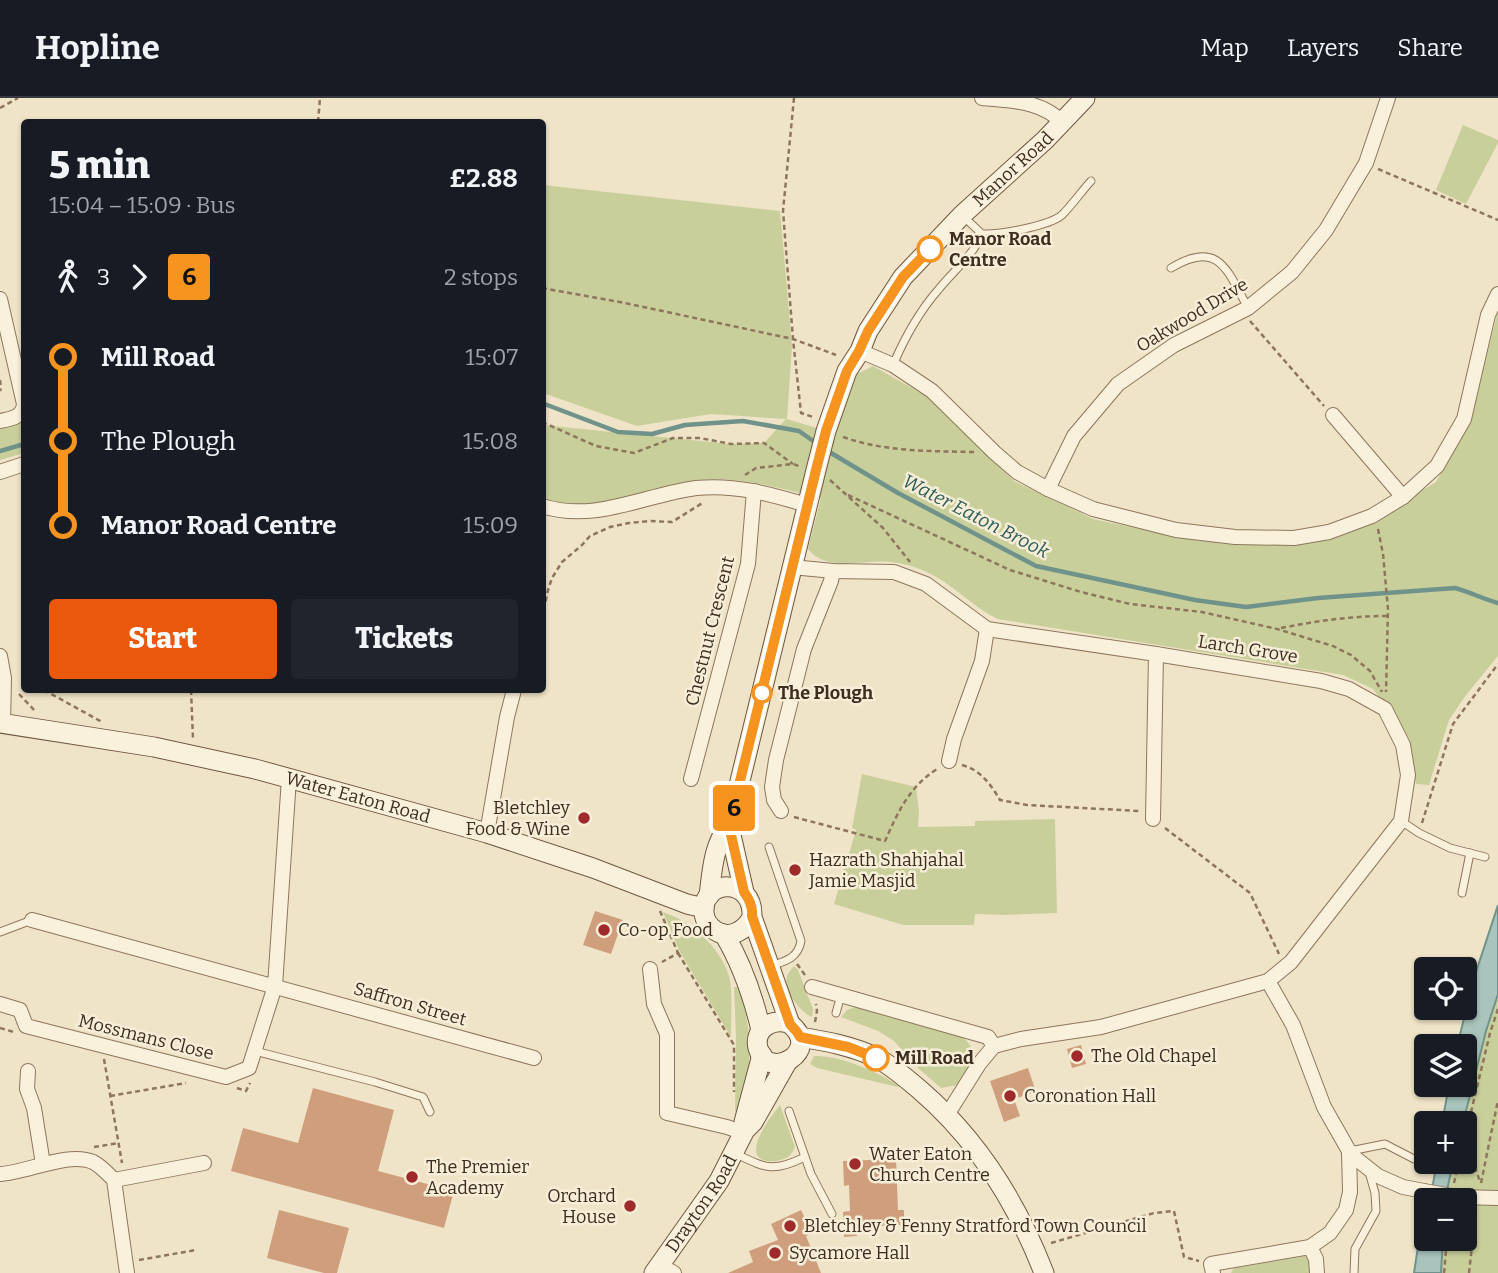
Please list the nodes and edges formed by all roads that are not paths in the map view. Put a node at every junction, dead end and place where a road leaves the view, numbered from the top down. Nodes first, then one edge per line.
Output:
1 (982, 98) edge
2 (1085, 98) edge
3 (1388, 98) edge
4 (1063, 123) junction
5 (1091, 181) dead end
6 (962, 215) junction
7 (982, 234) junction
8 (1171, 268) dead end
9 (1498, 294) edge
10 (0, 299) edge
11 (1248, 308) junction
12 (859, 351) junction
13 (893, 365) junction
14 (21, 391) edge
15 (21, 412) edge
16 (1333, 415) road end
17 (0, 422) edge
18 (21, 465) edge
19 (0, 472) edge
20 (1048, 489) junction
21 (754, 491) junction
22 (1403, 497) junction
23 (807, 505) junction
24 (546, 507) edge
25 (792, 567) junction
26 (833, 570) junction
27 (987, 629) junction
28 (1156, 654) junction
29 (0, 656) edge
30 (512, 693) edge
31 (1, 724) edge
32 (949, 761) road end
33 (289, 778) junction
34 (691, 779) dead end
35 (781, 811) road end
36 (1153, 815) road end
37 (1401, 821) junction
38 (729, 826) junction
39 (487, 833) junction
40 (769, 847) dead end
41 (1470, 853) junction
42 (1485, 857) dead end
43 (744, 892) junction
44 (1462, 893) dead end
45 (706, 902) junction
46 (752, 916) junction
47 (32, 920) joint
48 (0, 932) edge
49 (724, 934) junction
50 (770, 966) junction
51 (650, 969) road end
52 (1268, 981) junction
53 (275, 986) junction
54 (812, 987) dead end
55 (841, 995) junction
56 (0, 1004) edge
57 (836, 1013) dead end
58 (761, 1030) junction
59 (795, 1030) junction
60 (994, 1046) junction
61 (254, 1051) junction
62 (762, 1055) junction
63 (534, 1058) dead end
64 (787, 1062) junction
65 (28, 1071) dead end
66 (789, 1111) dead end
67 (429, 1112) dead end
68 (947, 1115) junction
69 (744, 1132) junction
70 (1349, 1152) junction
71 (734, 1153) junction
72 (805, 1157) junction
73 (1413, 1159) dead end
74 (204, 1163) dead end
75 (43, 1164) junction
76 (1367, 1168) junction
77 (0, 1174) edge
78 (119, 1179) junction
79 (1498, 1198) edge
80 (832, 1214) dead end
81 (1310, 1247) junction
82 (126, 1268) edge
83 (1212, 1268) edge
84 (662, 1270) edge
85 (1044, 1273) edge
86 (1317, 1273) edge
87 (1354, 1273) edge

1 - 4 street
2 - 4 street, Manor Road
3 - 11 street, Oakwood Drive
4 - 6 street, Manor Road
5 - 7 lane
6 - 7 lane
6 - 12 street, Manor Road
7 - 13 lane
8 - 11 lane
9 - 22 street
10 - 14 street
11 - 20 street, Oakwood Drive
12 - 13 street
12 - 23 street, Manor Road
13 - 20 street
15 - 17 street
16 - 22 street
18 - 19 street
20 - 22 street
21 - 23 street
21 - 24 street
21 - 34 street, Chestnut Crescent
23 - 25 street, Manor Road
25 - 26 street, Larch Grove
25 - 38 street, Manor Road
26 - 27 street, Larch Grove
26 - 35 street
27 - 28 street, Larch Grove
27 - 32 street
28 - 36 street
28 - 37 street, Larch Grove
29 - 31 street
30 - 39 street
31 - 33 street, Water Eaton Road
33 - 39 street, Water Eaton Road
33 - 53 street
37 - 41 lane
37 - 52 street
38 - 43 street, Manor Road
38 - 45 street, Manor Road
39 - 45 street, Water Eaton Road
40 - 50 lane
41 - 42 lane
41 - 44 lane
43 - 45 street
43 - 46 street
45 - 49 street
46 - 49 street
46 - 50 street
47 - 48 lane
47 - 53 street, Saffron Street
49 - 58 street
50 - 59 street
51 - 69 street
52 - 60 street
52 - 70 street
53 - 61 street, Mossmans Close
53 - 63 street, Saffron Street
54 - 55 street
55 - 57 lane
55 - 60 street
56 - 61 street, Mossmans Close
58 - 59 street
58 - 62 street
59 - 64 street
59 - 68 street
60 - 68 street
61 - 67 lane
62 - 64 street
62 - 69 street, Drayton Road
64 - 69 street, Drayton Road
65 - 75 street
66 - 72 lane
68 - 85 street
69 - 71 street, Drayton Road
70 - 73 lane
70 - 76 street
70 - 81 street
71 - 72 lane
71 - 84 street, Drayton Road
72 - 80 lane
74 - 78 street
75 - 77 street
75 - 78 street
76 - 79 street, bridge
76 - 87 lane
78 - 82 street
81 - 83 street
81 - 86 street

